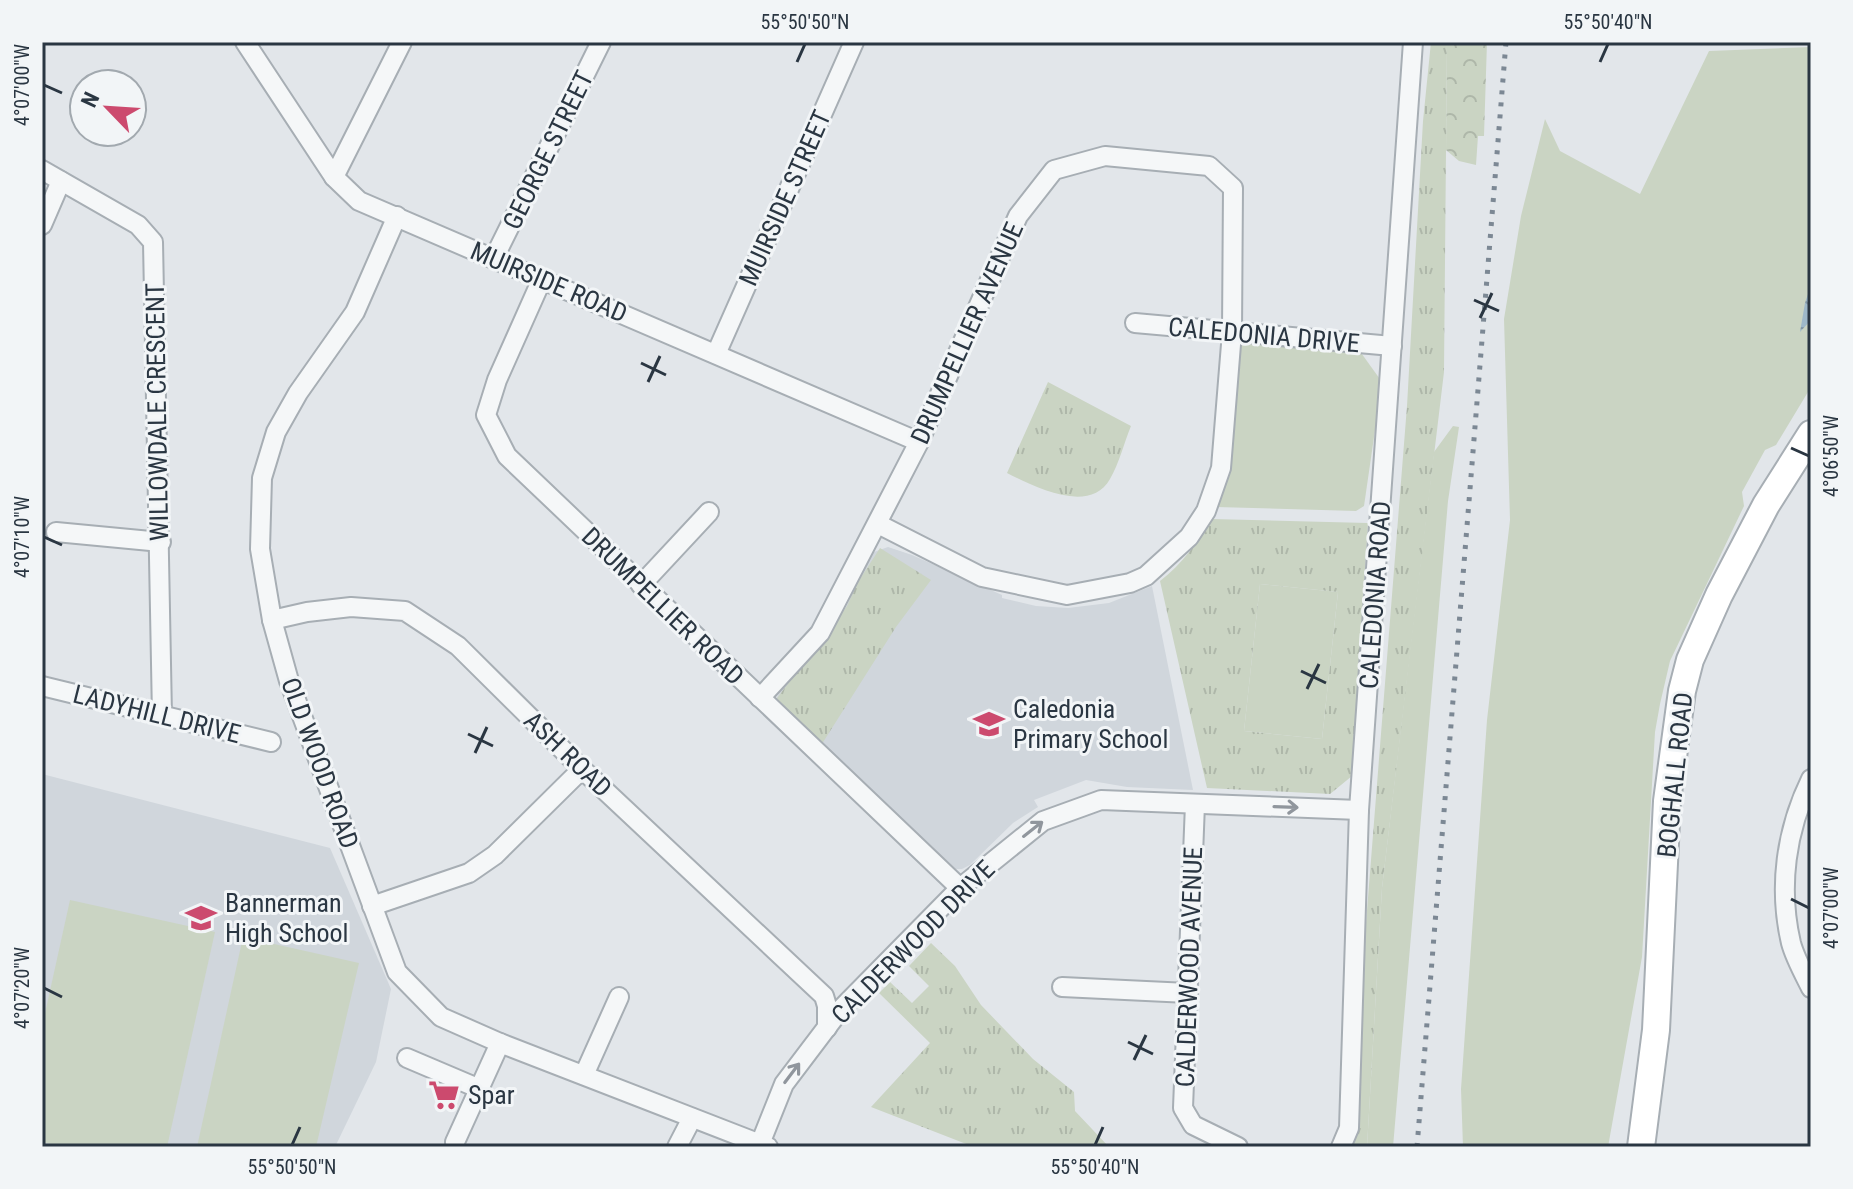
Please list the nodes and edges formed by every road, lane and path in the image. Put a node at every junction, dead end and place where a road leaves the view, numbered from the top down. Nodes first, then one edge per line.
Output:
1 (245, 42) edge
2 (402, 42) edge
3 (601, 42) edge
4 (854, 42) edge
5 (1413, 42) edge
6 (42, 170) edge
7 (334, 177) junction
8 (61, 181) junction
9 (397, 216) junction
10 (42, 225) edge
11 (494, 258) junction
12 (542, 279) junction
13 (1135, 323) dead end
14 (1232, 332) junction
15 (1392, 346) junction
16 (716, 354) junction
17 (1811, 434) edge
18 (919, 442) junction
19 (709, 512) dead end
20 (878, 524) junction
21 (56, 532) dead end
22 (161, 542) junction
23 (641, 585) junction
24 (272, 620) junction
25 (42, 686) edge
26 (760, 698) junction
27 (162, 716) junction
28 (271, 742) dead end
29 (582, 769) junction
30 (1811, 779) edge
31 (1195, 804) junction
32 (1359, 810) junction
33 (960, 888) junction
34 (372, 906) junction
35 (1062, 987) dead end
36 (1811, 988) edge
37 (1188, 993) junction
38 (824, 996) junction
39 (854, 996) junction
40 (619, 997) dead end
41 (827, 1028) junction
42 (500, 1043) junction
43 (407, 1058) dead end
44 (584, 1075) junction
45 (480, 1089) junction
46 (692, 1118) junction
47 (455, 1142) dead end
48 (764, 1145) edge
49 (677, 1147) edge
50 (1238, 1147) edge
51 (1341, 1147) edge
52 (1641, 1147) edge

1 - 7 street, MUIRSIDE ROAD
2 - 7 street
3 - 11 street, GEORGE STREET
4 - 16 street, MUIRSIDE STREET
5 - 15 street, CALEDONIA ROAD
6 - 8 street, WILLOWDALE CRESCENT
7 - 9 street, MUIRSIDE ROAD
8 - 10 street
8 - 22 street, WILLOWDALE CRESCENT
9 - 11 street, MUIRSIDE ROAD
9 - 24 street, OLD WOOD ROAD
11 - 12 street, MUIRSIDE ROAD
12 - 16 street, MUIRSIDE ROAD
12 - 23 street, DRUMPELLIER ROAD
13 - 14 street, CALEDONIA DRIVE
14 - 15 street, CALEDONIA DRIVE
14 - 18 street, DRUMPELLIER AVENUE
14 - 20 street, DRUMPELLIER AVENUE
15 - 32 street, CALEDONIA ROAD
16 - 18 street, MUIRSIDE ROAD
17 - 52 street, BOGHALL ROAD
18 - 20 street, DRUMPELLIER AVENUE
19 - 23 street
20 - 26 street, DRUMPELLIER AVENUE
21 - 22 street
22 - 27 street, WILLOWDALE CRESCENT
23 - 26 street, DRUMPELLIER ROAD
24 - 29 street, ASH ROAD
24 - 34 street, OLD WOOD ROAD
25 - 27 street, LADYHILL DRIVE
26 - 33 street, DRUMPELLIER ROAD
27 - 28 street, LADYHILL DRIVE
29 - 34 street
29 - 38 street, ASH ROAD
30 - 36 street
31 -> 32 street, CALDERWOOD DRIVE
33 -> 31 street, CALDERWOOD DRIVE
31 - 37 street, CALDERWOOD AVENUE
32 - 51 street, CALEDONIA ROAD
33 - 39 street, CALDERWOOD DRIVE
34 - 42 street, OLD WOOD ROAD
35 - 37 street
37 - 50 street, CALDERWOOD AVENUE
38 - 39 street
38 - 41 street
39 - 41 street, CALDERWOOD DRIVE
40 - 44 street
48 -> 41 street, CALDERWOOD DRIVE
42 - 44 street, OLD WOOD ROAD
42 - 45 street
43 - 45 street
44 - 46 street, OLD WOOD ROAD
45 - 47 street
46 - 48 street, OLD WOOD ROAD
46 - 49 street

